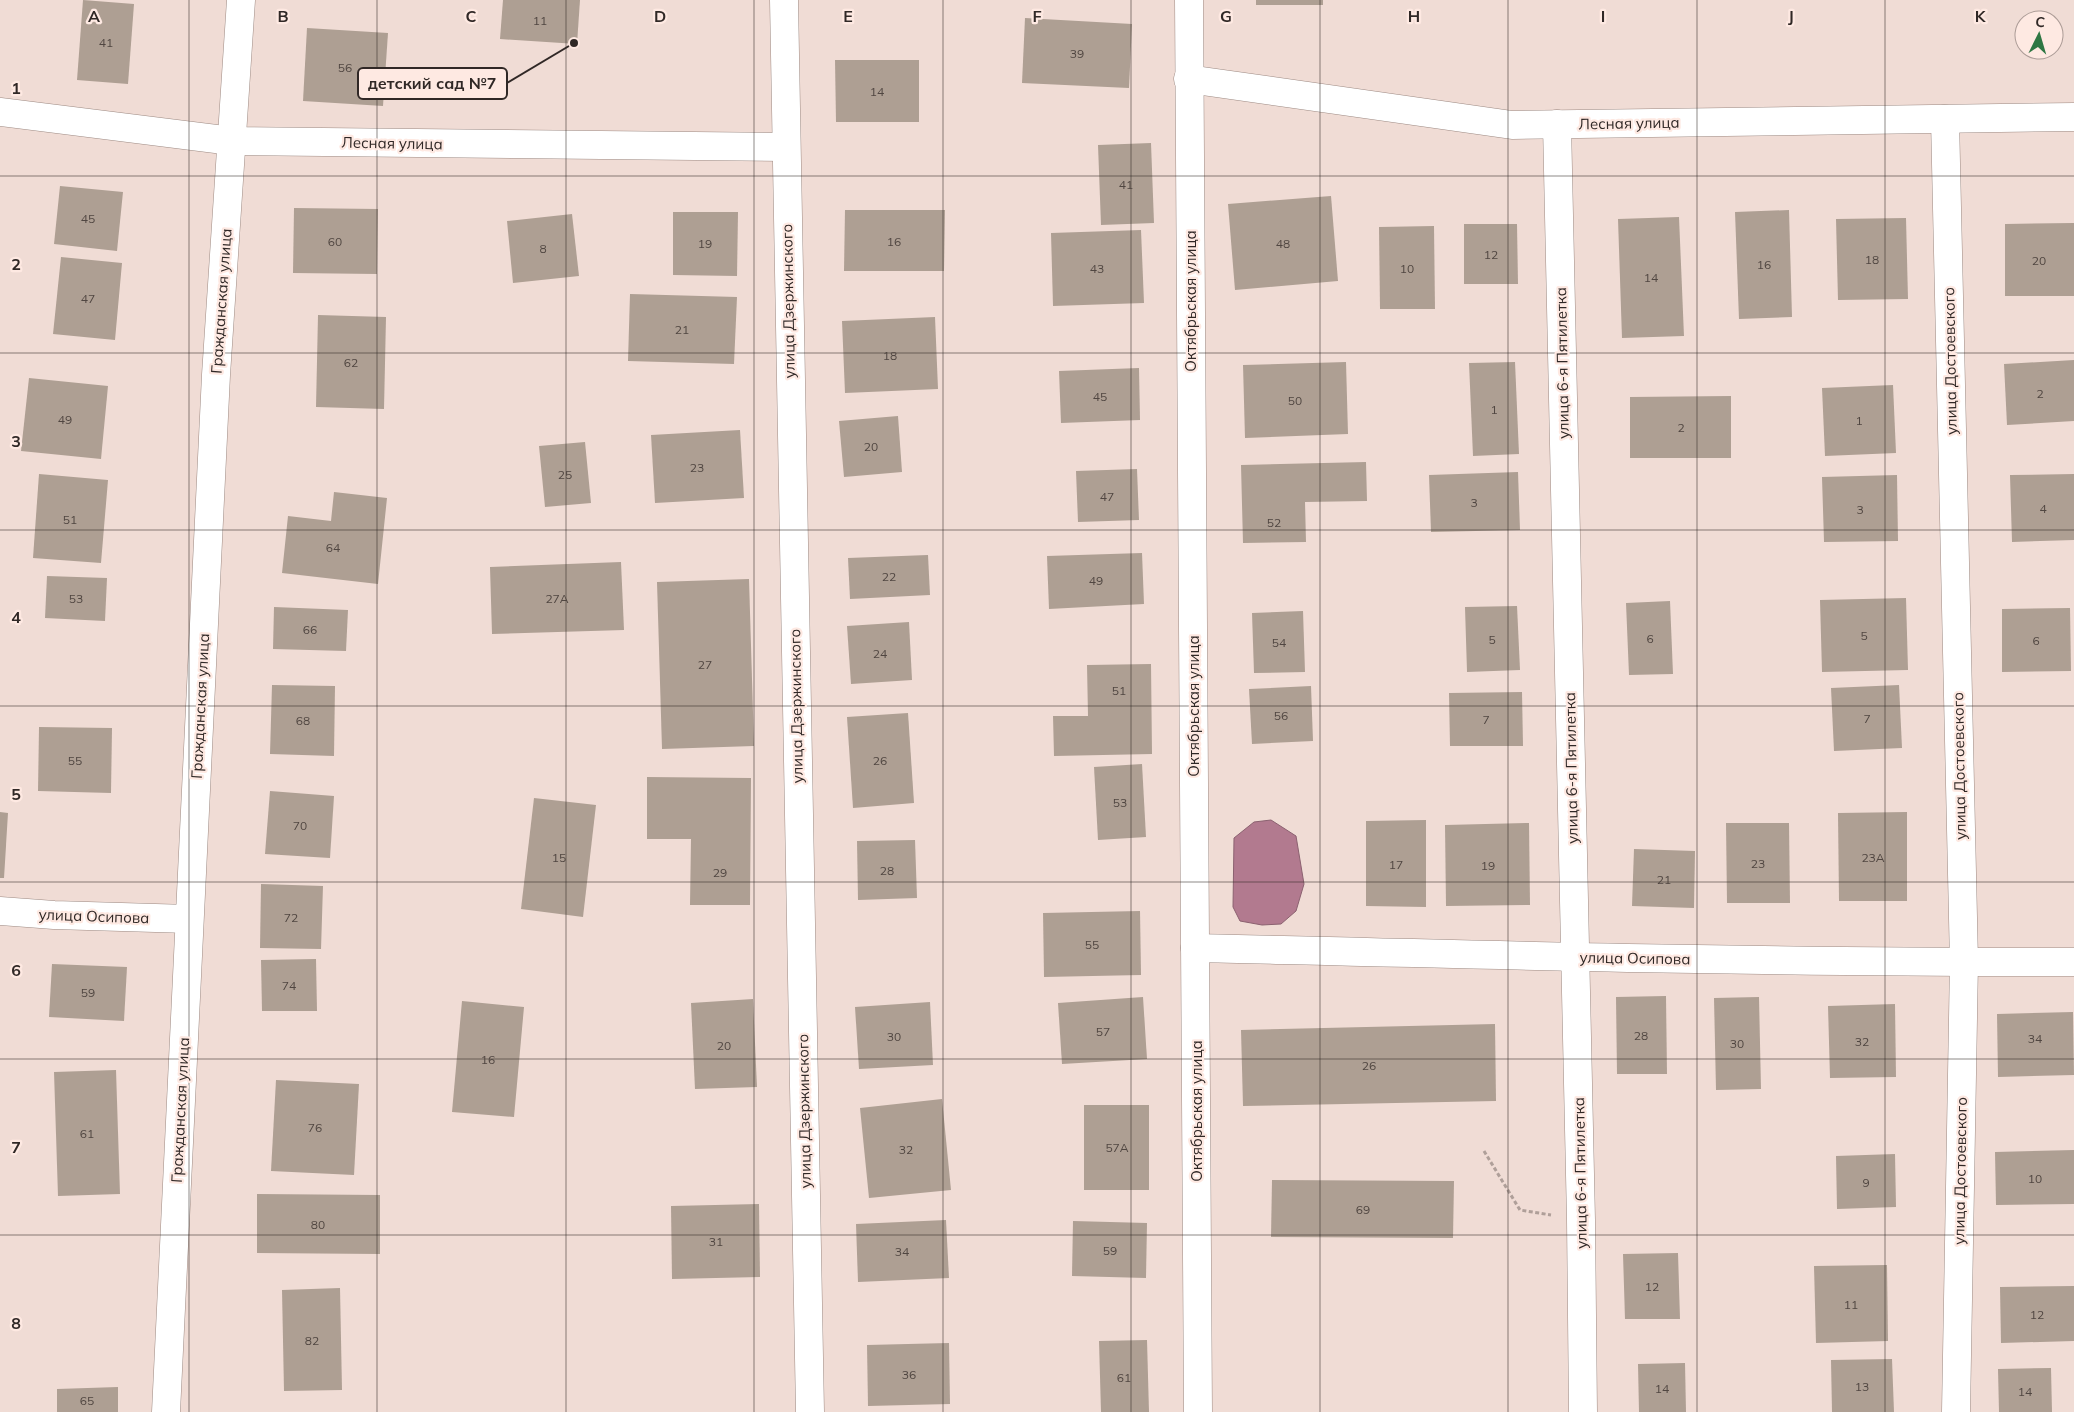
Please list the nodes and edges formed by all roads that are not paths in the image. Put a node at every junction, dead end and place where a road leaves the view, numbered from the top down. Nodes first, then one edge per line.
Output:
1 (241, 0) edge
2 (784, 0) edge
3 (1189, 0) edge
4 (1188, 79) junction
5 (0, 112) edge
6 (2074, 118) edge
7 (1945, 119) junction
8 (1557, 124) junction
9 (232, 141) junction
10 (785, 147) junction
11 (0, 911) edge
12 (189, 919) junction
13 (1195, 948) junction
14 (1575, 957) junction
15 (1964, 962) junction
16 (2074, 962) edge
17 (166, 1412) edge
18 (810, 1412) edge
19 (1198, 1412) edge
20 (1584, 1412) edge
21 (1956, 1412) edge

1 - 9 street, Гражданская улица
2 - 10 street, улица Дзержинского
3 - 4 street, Октябрьская улица
4 - 8 street, Лесная улица
4 - 13 street, Октябрьская улица
5 - 9 street, Лесная улица
6 - 7 street, Лесная улица
7 - 8 street, Лесная улица
7 - 15 street, улица Достоевского
8 - 14 street, улица 6-я Пятилетка
9 - 10 street, Лесная улица
9 - 12 street, Гражданская улица
10 - 18 street, улица Дзержинского
11 - 12 street, улица Осипова
12 - 17 street, Гражданская улица
13 - 14 street, улица Осипова
13 - 19 street, Октябрьская улица
14 - 15 street, улица Осипова
14 - 20 street, улица 6-я Пятилетка
15 - 16 street, улица Осипова
15 - 21 street, улица Достоевского

